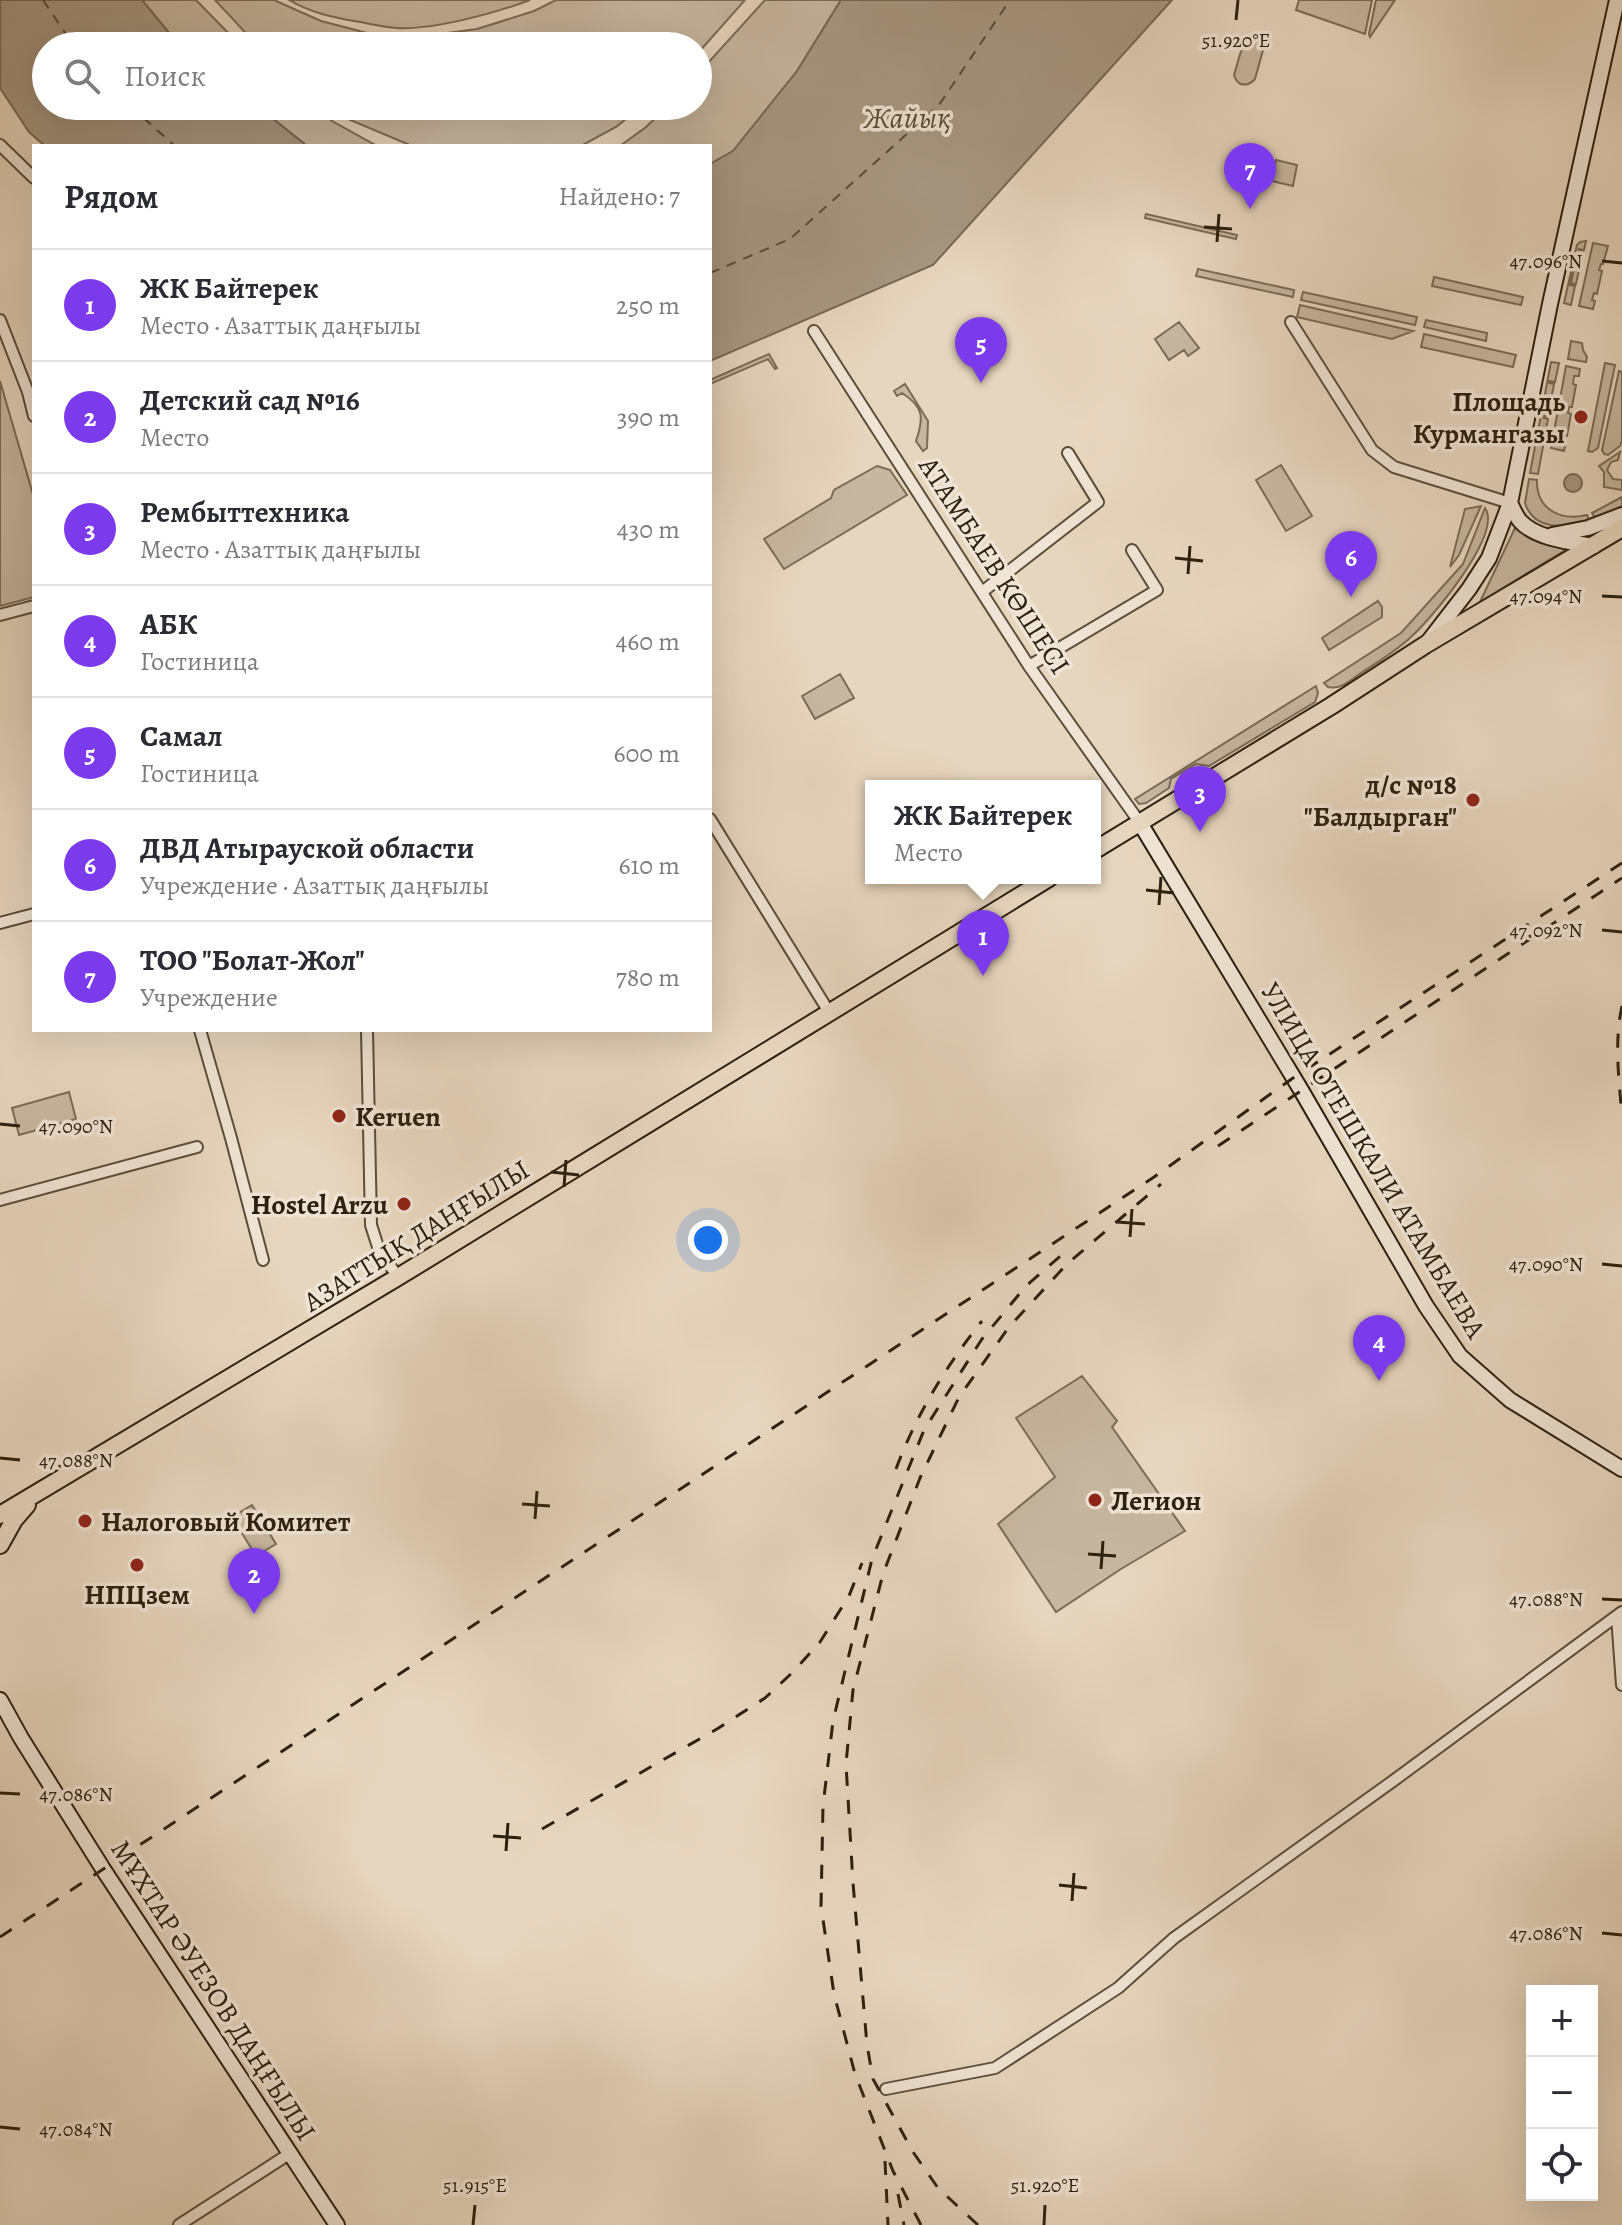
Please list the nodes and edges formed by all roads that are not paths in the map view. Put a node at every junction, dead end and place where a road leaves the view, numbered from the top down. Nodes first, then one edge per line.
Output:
1 (1617, 0) edge
2 (0, 145) edge
3 (32, 176) edge
4 (0, 320) edge
5 (1291, 322) dead end
6 (814, 331) dead end
7 (31, 391) edge
8 (1068, 453) dead end
9 (1510, 503) junction
10 (1622, 515) edge
11 (1622, 528) edge
12 (1548, 536) junction
13 (1594, 546) junction
14 (1132, 550) dead end
15 (982, 592) junction
16 (32, 607) edge
17 (0, 615) edge
18 (1425, 645) junction
19 (1029, 666) junction
20 (712, 822) edge
21 (1140, 823) junction
22 (1101, 846) edge
23 (1039, 884) edge
24 (32, 915) edge
25 (0, 923) edge
26 (829, 1012) junction
27 (201, 1032) edge
28 (367, 1032) edge
29 (197, 1147) dead end
30 (0, 1200) edge
31 (263, 1260) dead end
32 (398, 1277) junction
33 (1622, 1469) edge
34 (49, 1487) junction
35 (0, 1505) edge
36 (0, 1515) edge
37 (0, 1545) edge
38 (1620, 1614) edge
39 (1622, 1685) edge
40 (0, 1700) edge
41 (886, 2089) dead end
42 (289, 2154) junction
43 (179, 2225) edge
44 (337, 2225) edge

1 - 9 street
2 - 3 street
4 - 7 street
5 - 9 street
6 - 15 street, АТАМБАЕВ КӨШЕСІ
8 - 15 street
9 - 12 street
9 - 18 street
10 - 12 street
11 - 13 main road
12 - 13 street
13 - 18 main road
14 - 19 street
15 - 19 street, АТАМБАЕВ КӨШЕСІ
16 - 17 street
18 - 21 main road
19 - 21 street, АТАМБАЕВ КӨШЕСІ
20 - 26 street
21 - 22 main road
21 - 33 street, УЛИЦА ОТЕШКАЛИ АТАМБАЕВА
23 - 26 main road, АЗАТТЫҚ ДАҢҒЫЛЫ
24 - 25 street
26 - 32 main road, АЗАТТЫҚ ДАҢҒЫЛЫ
27 - 31 street
28 - 32 street
29 - 30 street
32 - 34 main road, АЗАТТЫҚ ДАҢҒЫЛЫ
34 - 35 main road
34 - 36 main road
34 - 37 main road
38 - 39 street
38 - 41 street
40 - 42 street, МҰХТАР ӘУЕЗОВ ДАҢҒЫЛЫ
42 - 43 street
42 - 44 street, МҰХТАР ӘУЕЗОВ ДАҢҒЫЛЫ

